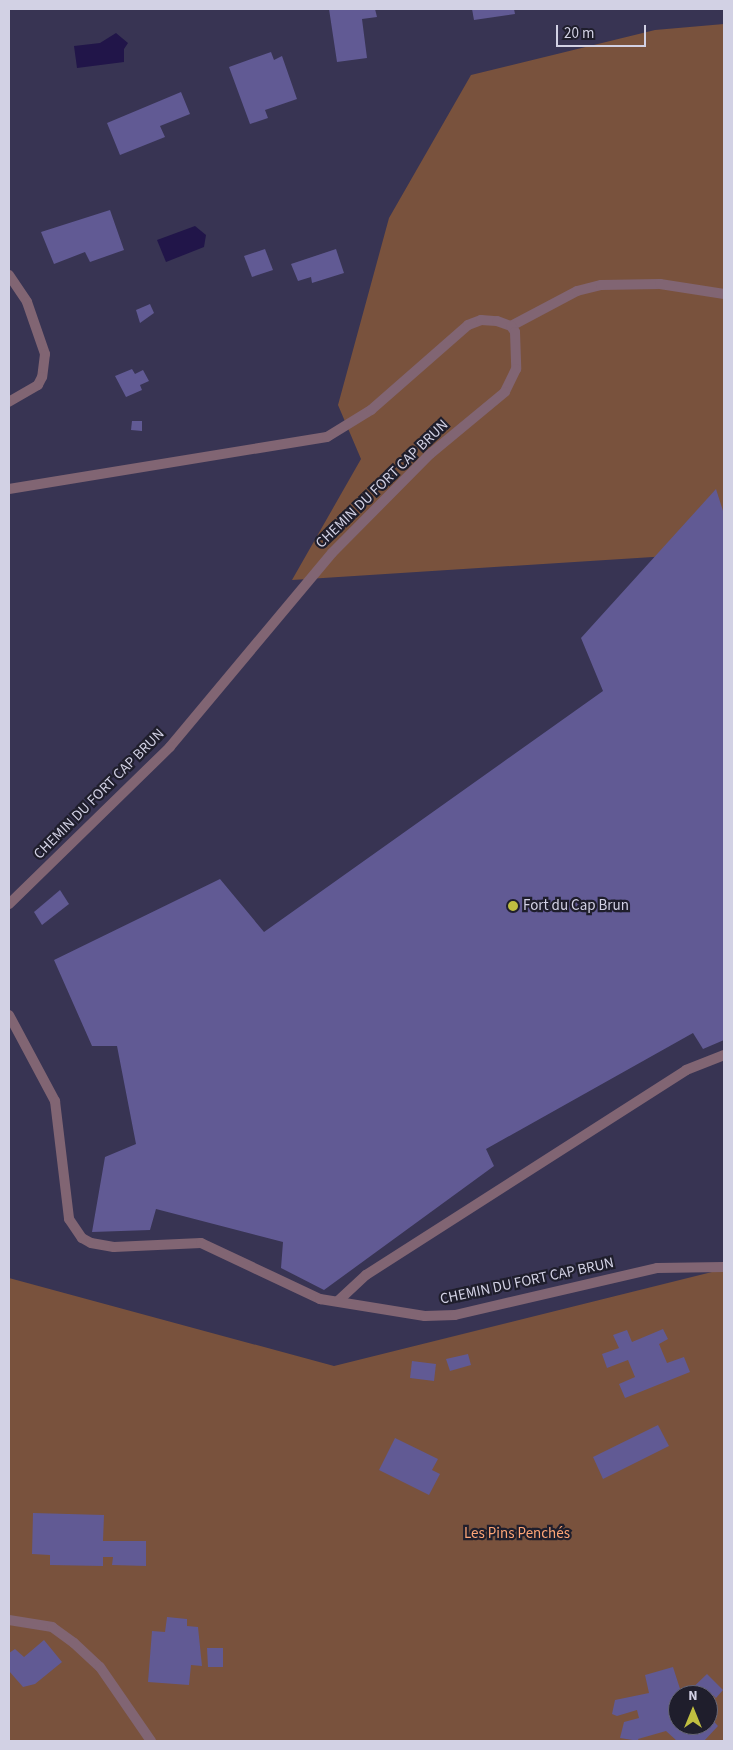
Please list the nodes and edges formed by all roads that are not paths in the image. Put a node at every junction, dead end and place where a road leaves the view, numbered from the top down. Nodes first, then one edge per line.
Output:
1 (9, 275) edge
2 (724, 294) edge
3 (511, 326) junction
4 (9, 402) edge
5 (9, 489) edge
6 (9, 904) edge
7 (9, 1015) edge
8 (724, 1055) edge
9 (724, 1267) edge
10 (338, 1301) junction
11 (9, 1620) edge
12 (151, 1741) edge

1 - 4 street
2 - 3 street
3 - 5 street
3 - 6 street, CHEMIN DU FORT CAP BRUN
7 - 10 street, CHEMIN DU FORT CAP BRUN
8 - 10 street
9 - 10 street, CHEMIN DU FORT CAP BRUN
11 - 12 street

